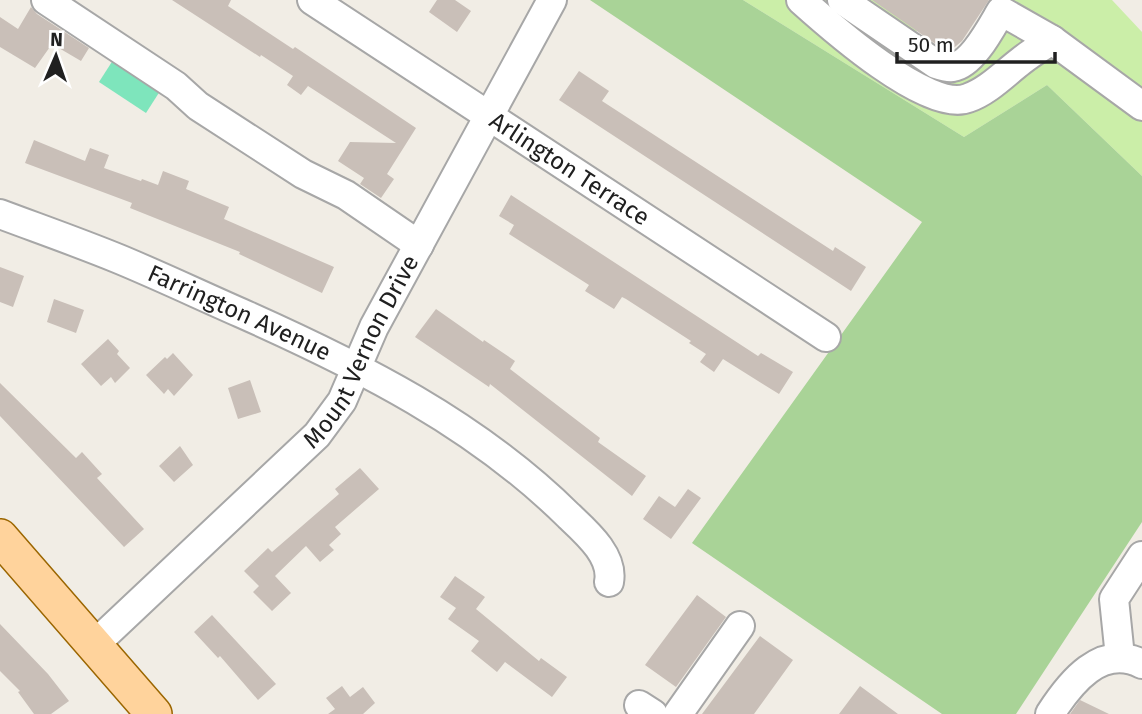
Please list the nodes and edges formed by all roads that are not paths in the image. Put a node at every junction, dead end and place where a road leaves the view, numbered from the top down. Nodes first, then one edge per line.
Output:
1 (46, 0) edge
2 (312, 0) edge
3 (552, 0) edge
4 (801, 0) edge
5 (842, 0) edge
6 (1052, 40) junction
7 (1142, 106) edge
8 (489, 116) junction
9 (0, 214) edge
10 (419, 245) junction
11 (826, 337) dead end
12 (356, 368) junction
13 (0, 537) edge
14 (1142, 556) edge
15 (609, 582) dead end
16 (740, 626) dead end
17 (94, 645) junction
18 (1131, 660) edge
19 (146, 711) edge
20 (678, 714) edge
21 (1050, 714) edge

1 - 10 street
2 - 8 street, Arlington Terrace
3 - 8 street, Mount Vernon Drive
4 - 6 street
5 - 6 street
6 - 7 street
8 - 10 street, Mount Vernon Drive
8 - 11 street, Arlington Terrace
9 - 12 street, Farrington Avenue
10 - 12 street, Mount Vernon Drive
12 - 15 street, Farrington Avenue
12 - 17 street, Mount Vernon Drive
13 - 17 main road
14 - 18 street
16 - 20 street
17 - 19 main road
18 - 21 street

